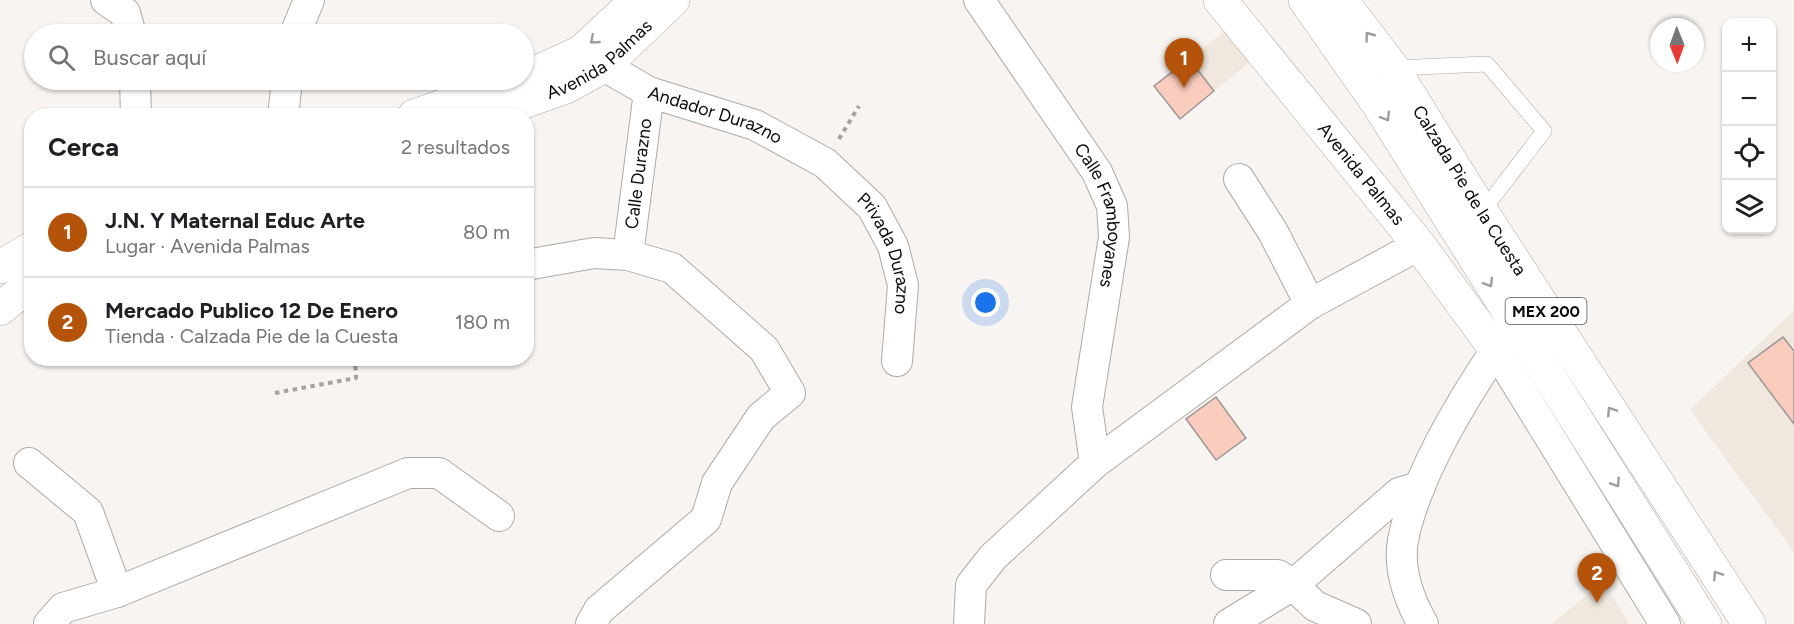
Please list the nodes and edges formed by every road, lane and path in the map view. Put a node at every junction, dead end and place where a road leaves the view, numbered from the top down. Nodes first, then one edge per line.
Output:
1 (106, 0) edge
2 (309, 0) edge
3 (637, 0) edge
4 (673, 0) edge
5 (979, 0) edge
6 (1220, 0) edge
7 (1305, 0) edge
8 (1341, 0) edge
9 (128, 24) edge
10 (299, 24) edge
11 (604, 66) junction
12 (1393, 68) junction
13 (534, 73) edge
14 (135, 90) edge
15 (286, 90) edge
16 (489, 90) edge
17 (649, 92) junction
18 (859, 106) dead end
19 (136, 108) edge
20 (284, 108) edge
21 (437, 108) edge
22 (507, 108) edge
23 (825, 163) junction
24 (1239, 179) dead end
25 (1482, 212) junction
26 (1419, 245) junction
27 (627, 255) junction
28 (534, 264) edge
29 (24, 290) edge
30 (1310, 304) junction
31 (0, 309) edge
32 (1509, 343) junction
33 (897, 361) dead end
34 (355, 366) edge
35 (275, 393) dead end
36 (29, 463) dead end
37 (1095, 463) junction
38 (1420, 488) junction
39 (500, 516) dead end
40 (1226, 575) dead end
41 (1293, 585) junction
42 (117, 592) junction
43 (595, 617) edge
44 (49, 624) edge
45 (969, 624) edge
46 (1229, 624) edge
47 (1356, 624) edge
48 (1423, 624) edge
49 (1665, 624) edge
50 (1706, 624) edge
51 (1749, 624) edge

1 - 9 street
2 - 10 street
3 -> 13 main road, Avenida Palmas
4 - 11 main road, Avenida Palmas
5 - 37 street, Calle Framboyanes
6 - 26 main road, Avenida Palmas
7 -> 32 main road, Calzada Pie de la Cuesta / MEX 200
12 -> 8 main road, Calzada Pie de la Cuesta / MEX 200
11 - 17 street, Andador Durazno
11 - 22 main road, Avenida Palmas
12 - 25 main road, Calzada Pie de la Cuesta / MEX 200
12 - 25 lane
14 - 19 street
15 - 20 street
16 - 21 main road, Avenida Palmas
17 - 23 street, Andador Durazno
17 - 27 street, Calle Durazno
18 - 23 path
23 - 33 street, Privada Durazno
24 - 30 street
51 -> 25 main road, Calzada Pie de la Cuesta / MEX 200
26 - 30 street
26 - 32 main road, Avenida Palmas
27 - 28 street
27 - 43 street
29 - 31 main road
30 - 37 street
32 - 38 street
32 - 49 street
32 -> 50 main road, Calzada Pie de la Cuesta / MEX 200
34 - 35 path
36 - 42 street
37 - 45 street
38 - 41 street
38 - 48 street
39 - 42 street
40 - 41 street
41 - 46 street
41 - 47 street
42 - 44 street

